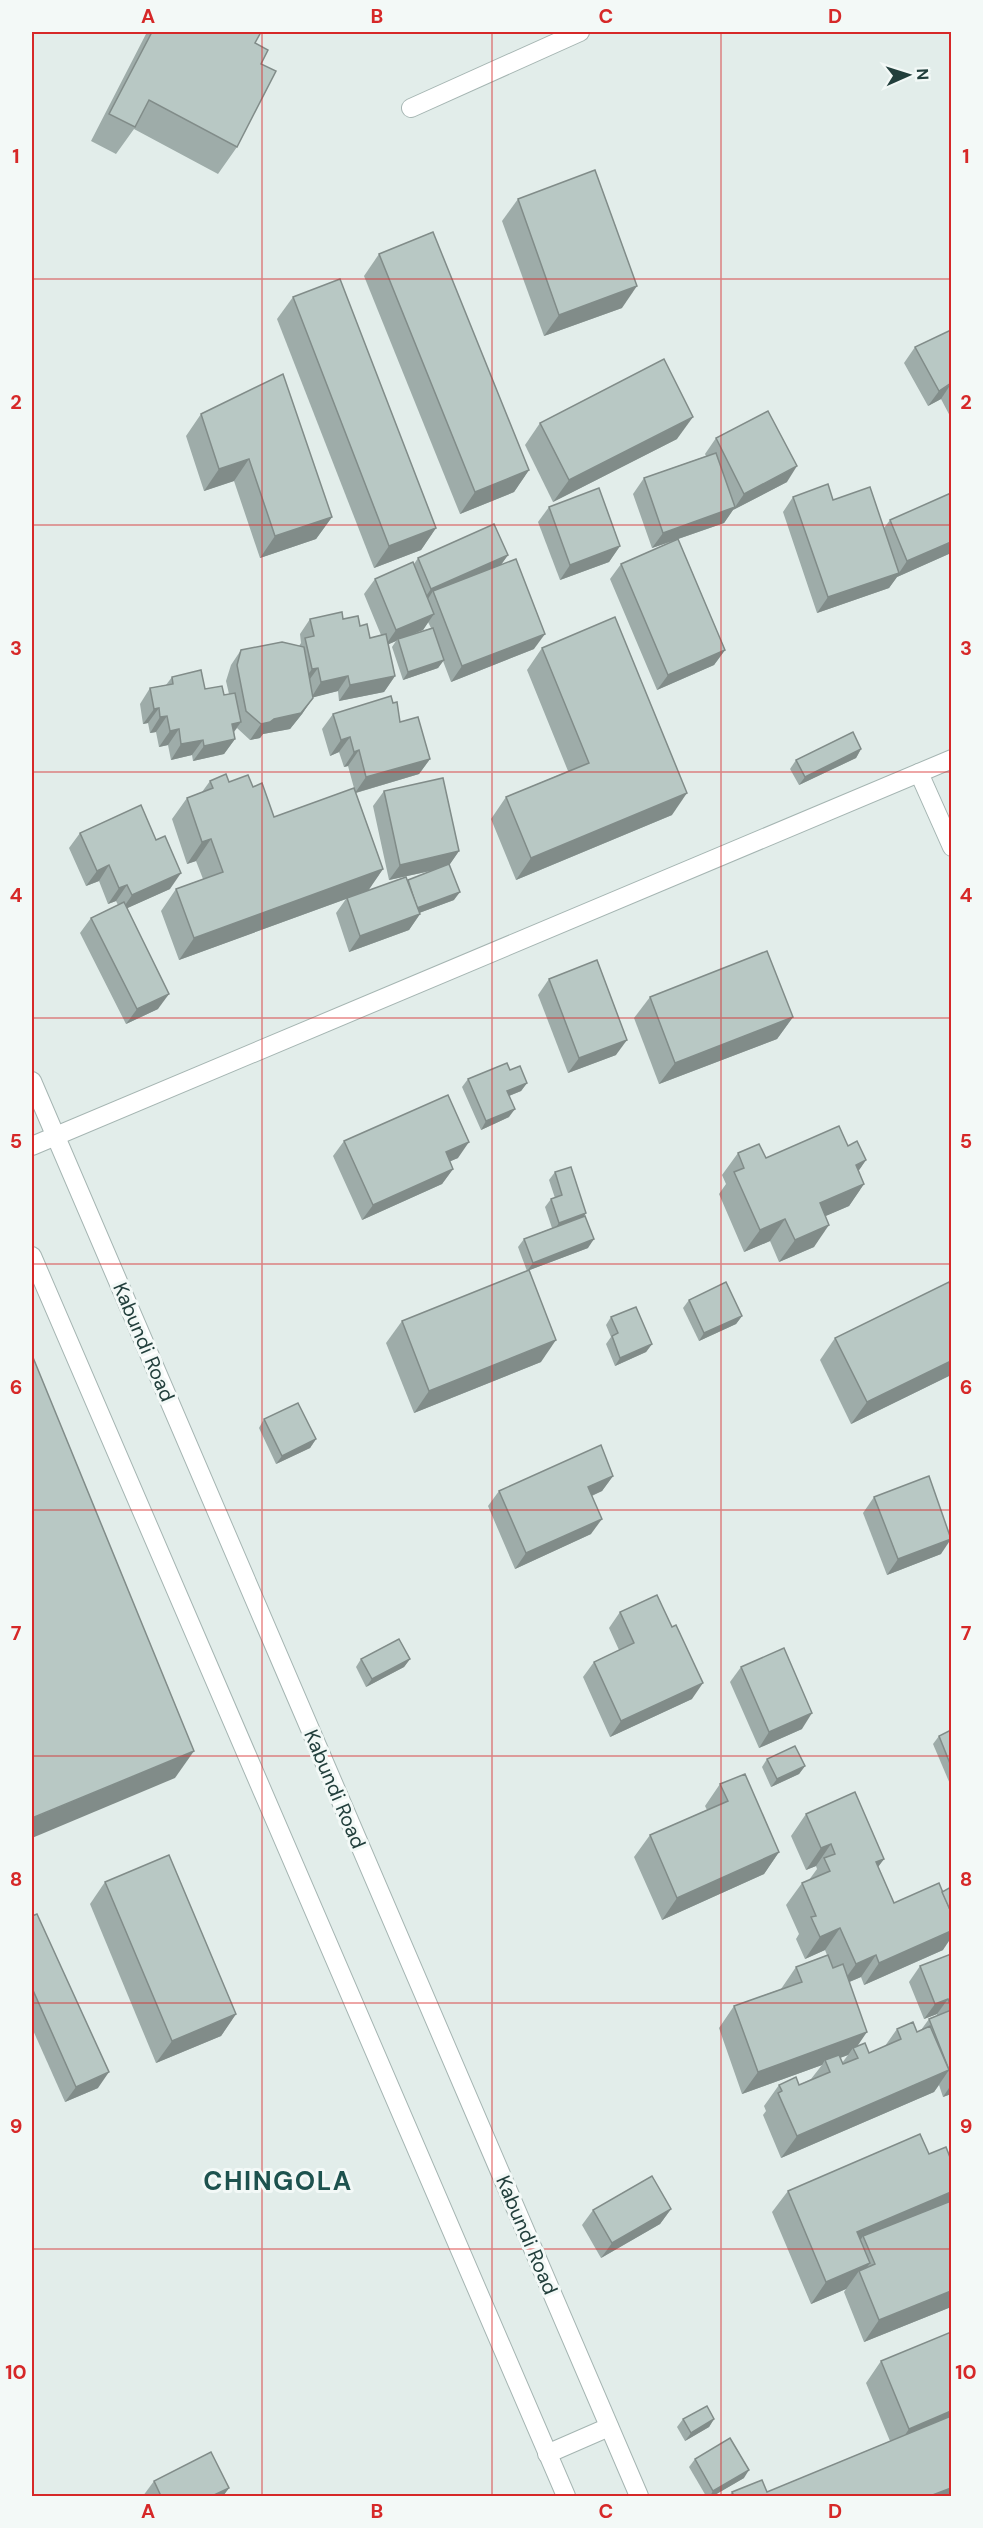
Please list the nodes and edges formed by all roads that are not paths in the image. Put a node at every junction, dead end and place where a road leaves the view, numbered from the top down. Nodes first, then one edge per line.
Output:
1 (580, 32) edge
2 (411, 108) dead end
3 (951, 759) edge
4 (919, 773) junction
5 (951, 847) edge
6 (32, 1081) edge
7 (55, 1136) junction
8 (32, 1146) edge
9 (32, 1256) edge
10 (609, 2427) junction
11 (547, 2454) junction
12 (566, 2496) edge
13 (639, 2496) edge

1 - 2 street
3 - 4 street
4 - 5 street
4 - 7 street
6 - 7 street, Kabundi Road
7 - 8 street
7 - 10 street, Kabundi Road
9 - 11 street
10 - 11 street
10 - 13 street, Kabundi Road
11 - 12 street

